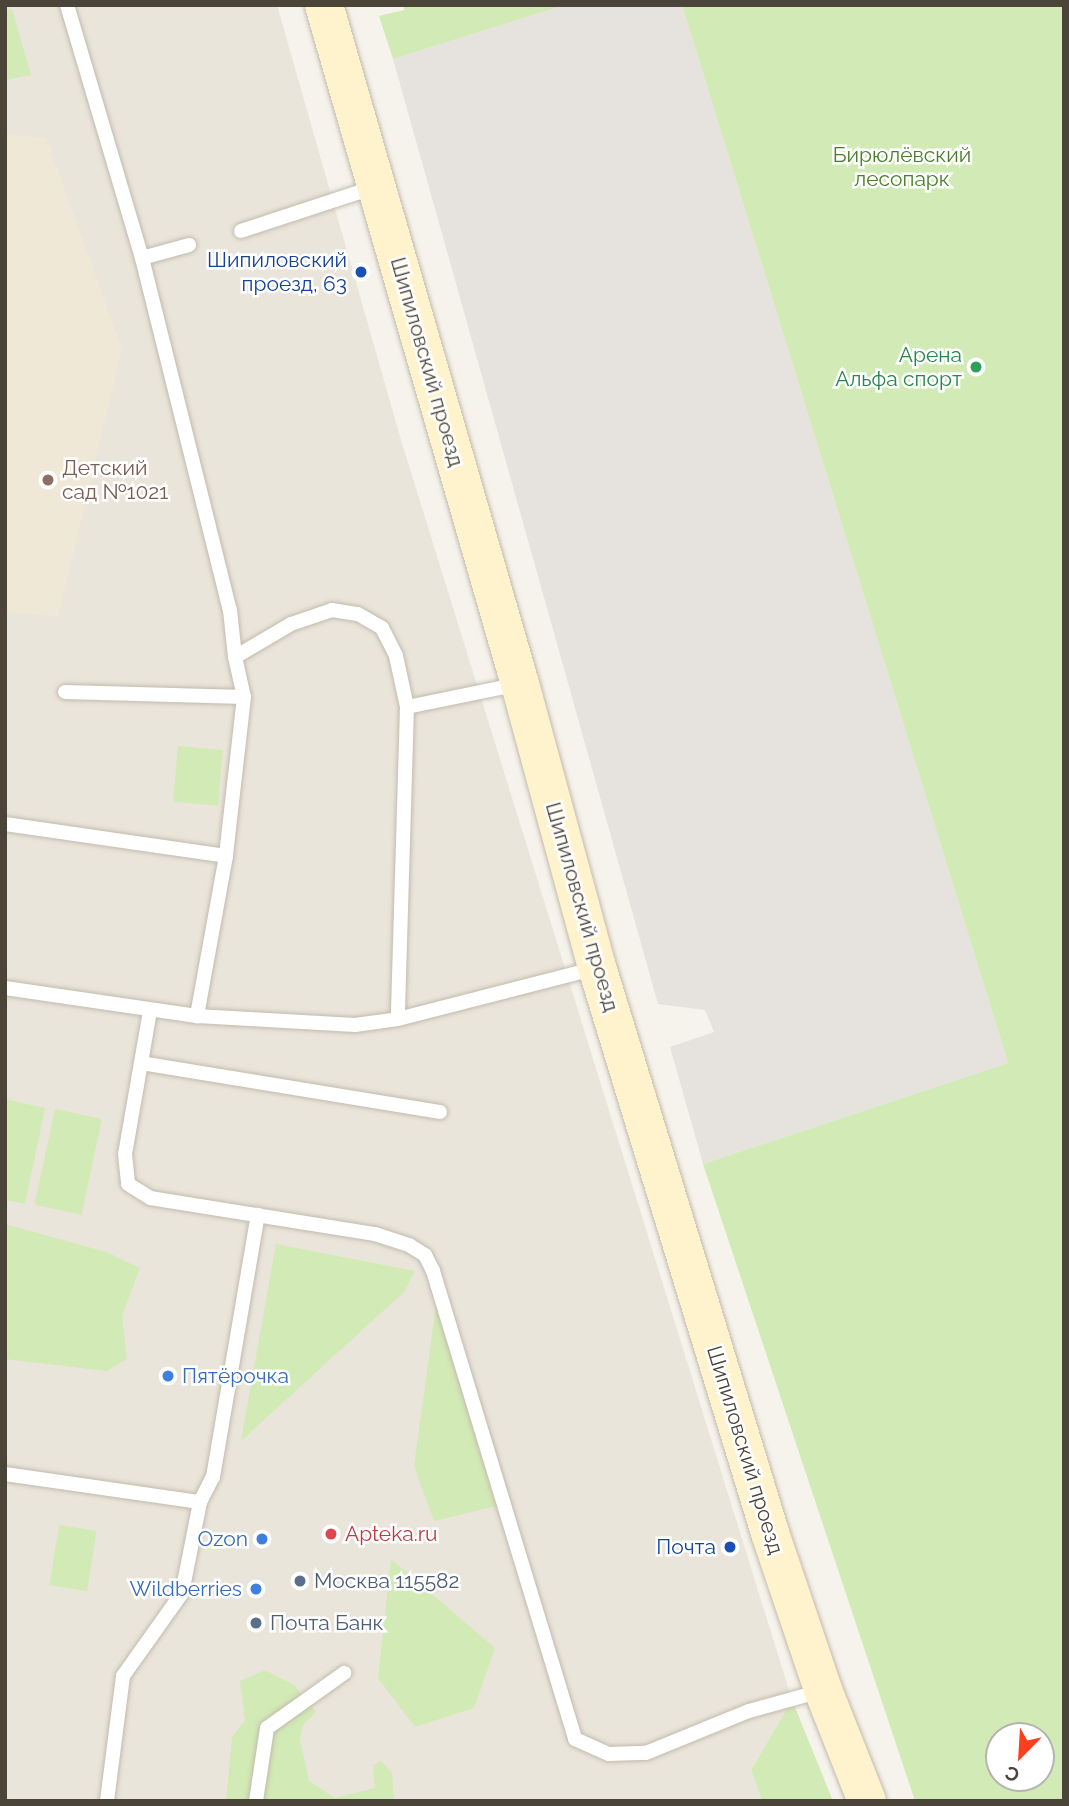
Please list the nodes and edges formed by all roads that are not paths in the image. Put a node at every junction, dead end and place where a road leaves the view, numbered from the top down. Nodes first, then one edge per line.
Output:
1 (67, 5) edge
2 (324, 5) edge
3 (376, 187) junction
4 (241, 231) dead end
5 (189, 245) dead end
6 (142, 258) junction
7 (235, 657) junction
8 (520, 684) junction
9 (65, 692) dead end
10 (244, 697) junction
11 (407, 708) junction
12 (5, 824) edge
13 (226, 856) junction
14 (597, 967) junction
15 (5, 988) edge
16 (150, 1011) junction
17 (197, 1016) junction
18 (398, 1019) junction
19 (141, 1063) junction
20 (440, 1112) dead end
21 (258, 1215) junction
22 (5, 1474) edge
23 (200, 1502) junction
24 (344, 1673) dead end
25 (823, 1690) junction
26 (107, 1801) edge
27 (257, 1801) edge
28 (867, 1801) edge

1 - 6 lane
2 - 3 main road, Шипиловский проезд
3 - 4 lane
3 - 8 main road, Шипиловский проезд
5 - 6 lane
6 - 7 lane
7 - 10 lane
7 - 11 lane
8 - 11 lane
8 - 14 main road, Шипиловский проезд
9 - 10 lane
10 - 13 lane
11 - 18 lane
12 - 13 lane
13 - 17 lane
14 - 18 lane
14 - 25 main road, Шипиловский проезд
15 - 16 lane
16 - 17 lane
16 - 19 lane
17 - 18 lane
19 - 20 lane
19 - 21 lane
21 - 23 lane
21 - 25 lane
22 - 23 lane
23 - 26 lane
24 - 27 lane
25 - 28 main road, Шипиловский проезд

